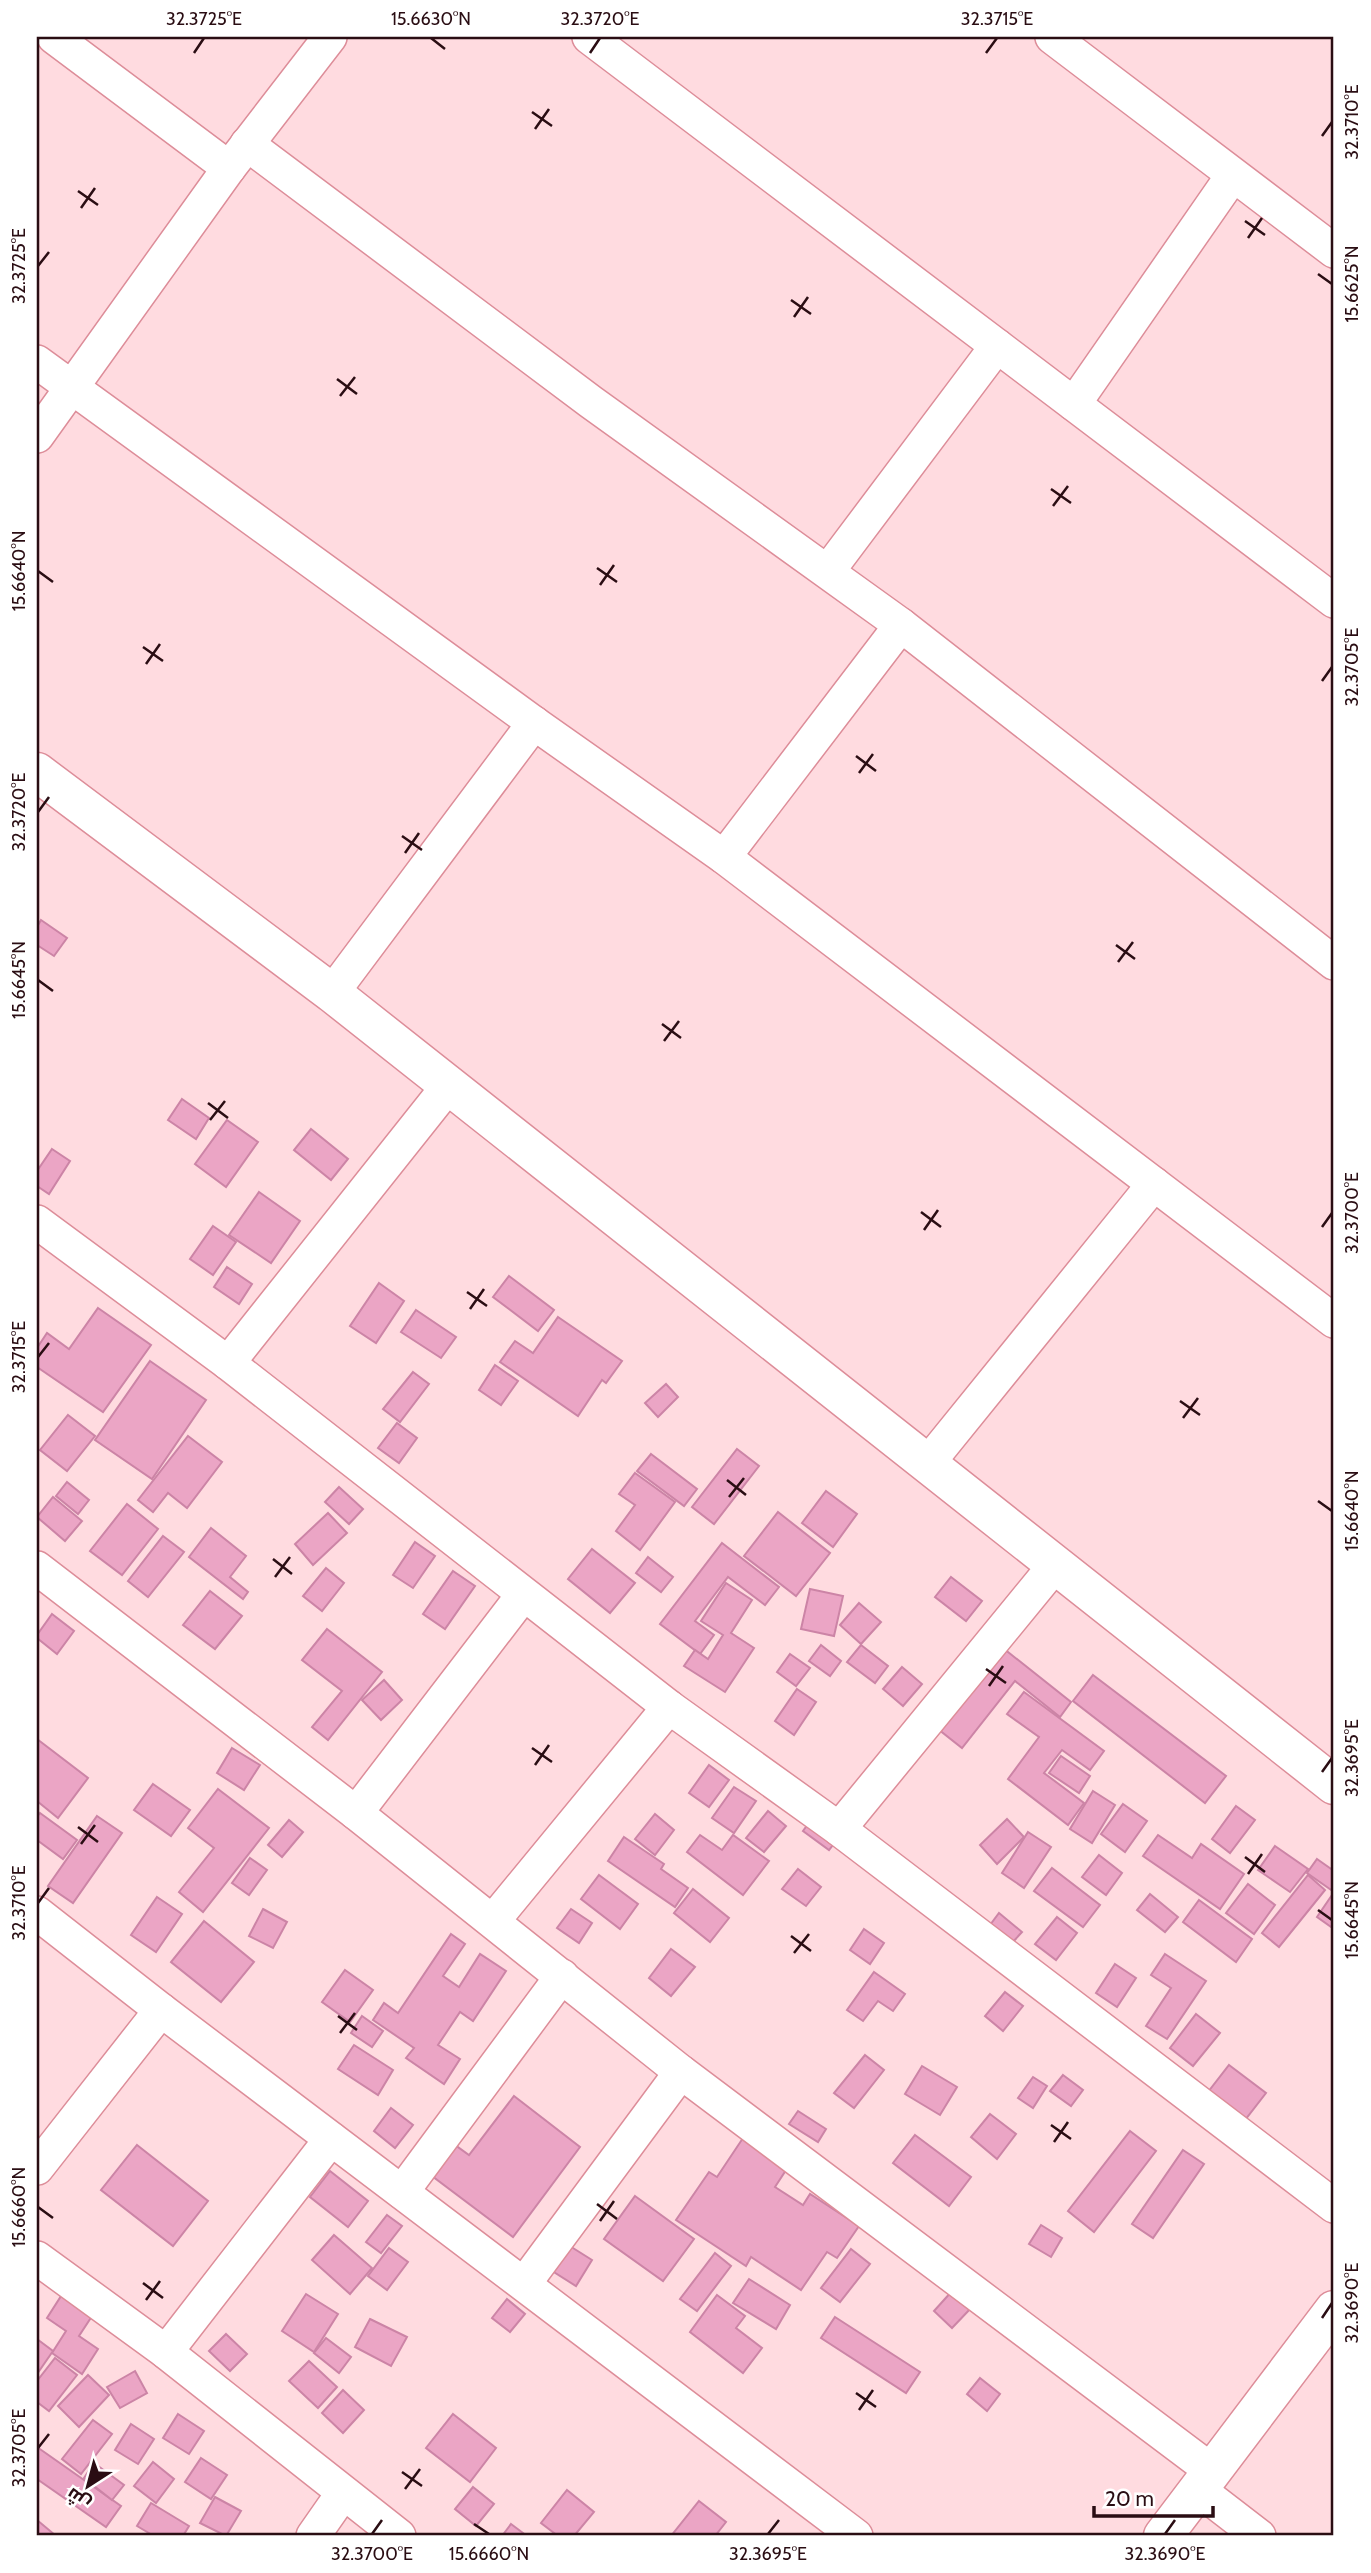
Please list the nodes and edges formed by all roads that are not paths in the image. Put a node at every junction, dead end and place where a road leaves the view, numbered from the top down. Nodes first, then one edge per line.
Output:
1 (54, 37) edge
2 (330, 37) edge
3 (589, 37) edge
4 (1052, 37) edge
5 (238, 156) junction
6 (1233, 175) junction
7 (1334, 251) edge
8 (997, 346) junction
9 (37, 362) edge
10 (71, 389) junction
11 (1074, 404) junction
12 (37, 436) edge
13 (828, 571) junction
14 (1334, 601) edge
15 (901, 625) junction
16 (534, 723) junction
17 (37, 772) edge
18 (724, 857) junction
19 (1333, 959) edge
20 (332, 993) junction
21 (449, 1085) junction
22 (1154, 1184) junction
23 (37, 1222) edge
24 (1334, 1321) edge
25 (228, 1363) junction
26 (928, 1463) junction
27 (1056, 1564) junction
28 (42, 1584) edge
29 (523, 1595) junction
30 (669, 1707) junction
31 (1334, 1785) edge
32 (356, 1813) junction
33 (839, 1829) junction
34 (37, 1913) edge
35 (494, 1921) junction
36 (562, 1976) junction
37 (162, 2010) junction
38 (681, 2072) junction
39 (331, 2139) junction
40 (37, 2168) edge
41 (402, 2192) junction
42 (1334, 2206) edge
43 (37, 2258) edge
44 (524, 2284) junction
45 (1334, 2310) edge
46 (166, 2352) junction
47 (1205, 2480) junction
48 (343, 2493) junction
49 (313, 2536) edge
50 (399, 2536) edge
51 (856, 2536) edge
52 (1163, 2536) edge
53 (1259, 2536) edge

1 - 5 street
2 - 5 street
3 - 8 street
4 - 6 street
5 - 10 street
5 - 13 street
6 - 7 street
6 - 11 street
8 - 11 street
8 - 13 street
9 - 10 street
10 - 12 street
10 - 16 street
11 - 14 street
13 - 15 street
15 - 18 street
15 - 19 street
16 - 18 street
16 - 20 street
17 - 20 street
18 - 22 street
20 - 21 street
21 - 25 street
21 - 26 street
22 - 24 street
22 - 26 street
23 - 25 street
25 - 29 street
26 - 27 street
27 - 31 street
27 - 33 street
28 - 32 street
29 - 30 street
29 - 32 street
30 - 33 street
30 - 35 street
32 - 35 street
33 - 42 street
34 - 37 street
35 - 36 street
36 - 38 street
36 - 41 street
37 - 39 street
37 - 40 street
38 - 44 street
38 - 47 street
39 - 41 street
39 - 46 street
41 - 44 street
43 - 46 street
44 - 51 street
45 - 47 street
46 - 48 street
47 - 52 street
47 - 53 street
48 - 49 street
48 - 50 street

